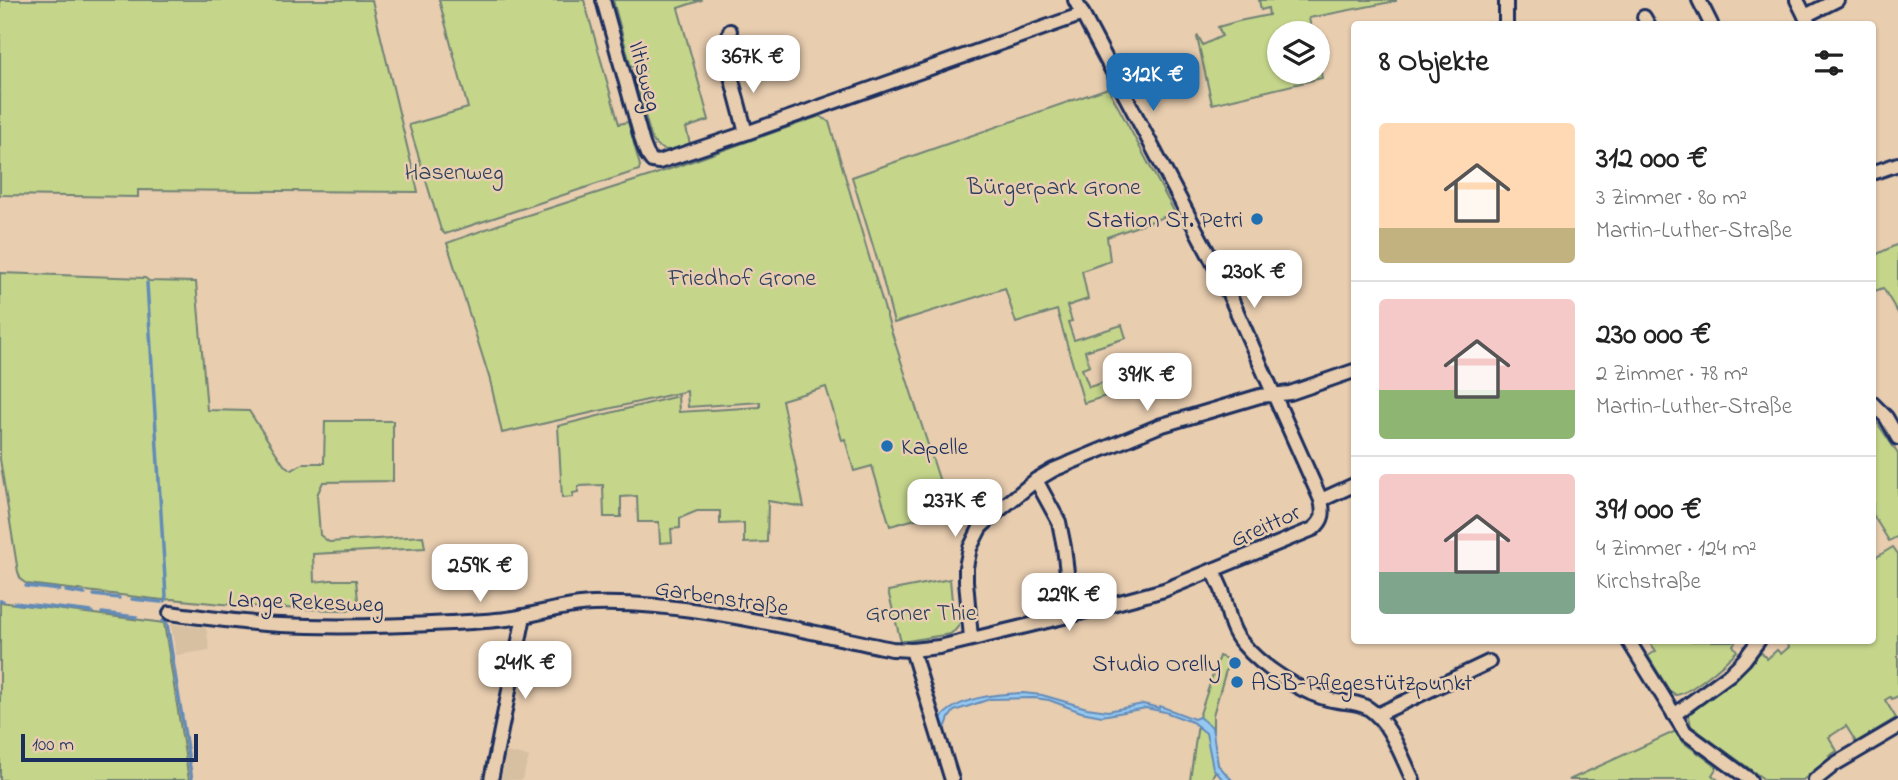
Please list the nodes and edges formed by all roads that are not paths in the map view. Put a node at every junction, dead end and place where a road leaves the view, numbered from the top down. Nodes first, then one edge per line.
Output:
1 (603, 0) edge
2 (1075, 0) edge
3 (1506, 0) edge
4 (1699, 0) edge
5 (1797, 0) edge
6 (1837, 0) edge
7 (1083, 15) junction
8 (1807, 20) edge
9 (1506, 21) edge
10 (1710, 21) edge
11 (730, 32) dead end
12 (746, 133) junction
13 (1898, 164) edge
14 (1876, 172) edge
15 (1351, 372) edge
16 (1275, 395) junction
17 (1876, 407) edge
18 (1898, 438) edge
19 (1036, 480) junction
20 (1351, 487) edge
21 (1322, 505) junction
22 (1213, 570) junction
23 (170, 613) dead end
24 (1072, 615) junction
25 (524, 616) junction
26 (971, 638) junction
27 (1630, 644) edge
28 (1756, 644) edge
29 (912, 650) junction
30 (1489, 662) dead end
31 (1377, 715) junction
32 (1674, 715) junction
33 (1898, 727) edge
34 (491, 780) edge
35 (952, 780) edge
36 (1413, 780) edge
37 (1750, 780) edge
38 (1815, 780) edge

1 - 12 street, Iltisweg
2 - 7 street
3 - 9 street
4 - 10 street
5 - 8 street
6 - 8 street
7 - 12 street
7 - 16 street
11 - 12 street
13 - 14 street
15 - 16 street
16 - 19 street
16 - 21 street
17 - 18 street
19 - 24 street
19 - 26 street
20 - 21 street
21 - 22 street, Greittor
22 - 24 street, Greittor
22 - 31 street
23 - 25 street, Lange Rekesweg
24 - 26 street, Garbenstraße
25 - 29 street, Garbenstraße
25 - 34 street
26 - 29 street, Garbenstraße
27 - 32 street
28 - 32 street
29 - 35 street
30 - 31 street
31 - 36 street
32 - 37 street
33 - 38 street

